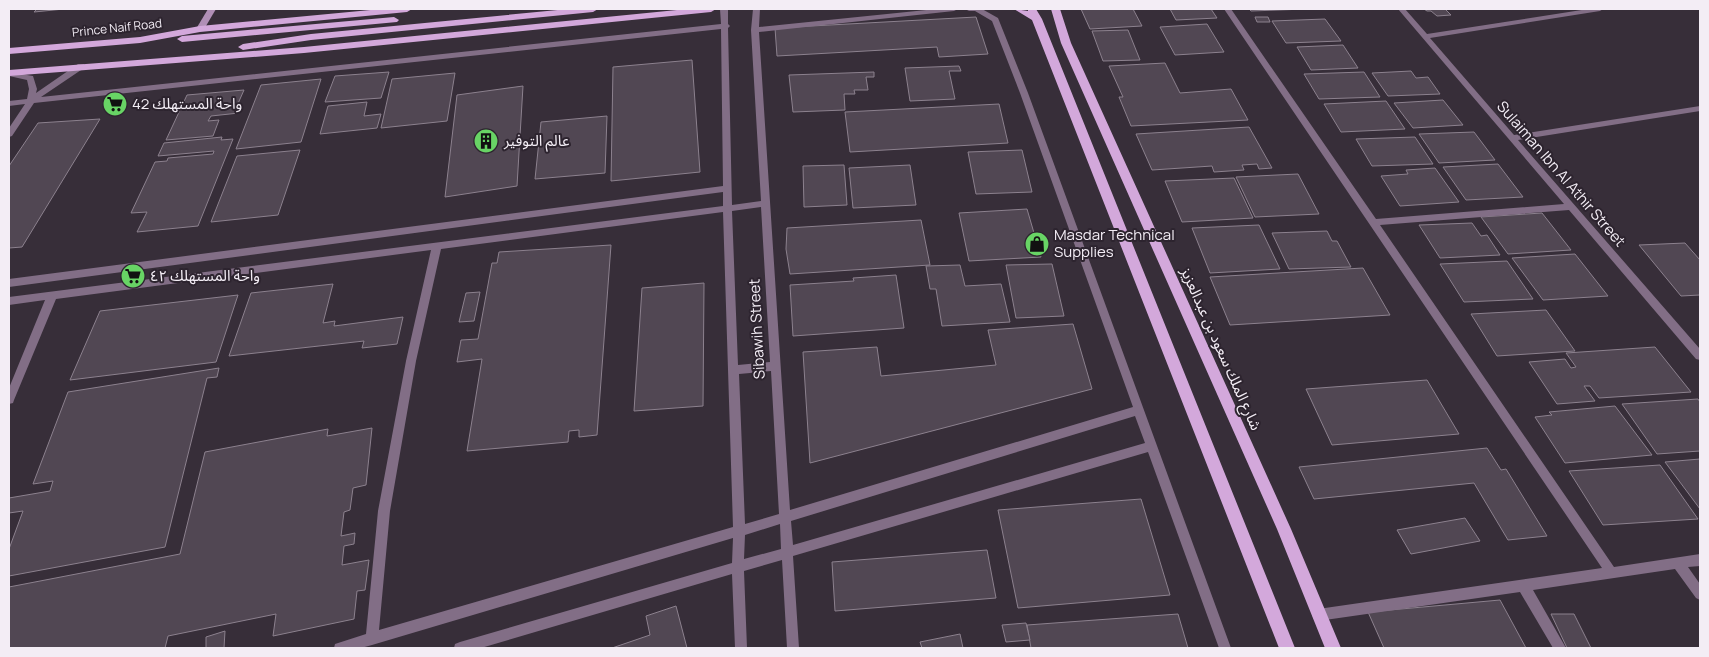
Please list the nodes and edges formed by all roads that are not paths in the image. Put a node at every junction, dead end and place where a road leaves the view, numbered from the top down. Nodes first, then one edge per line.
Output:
1 (212, 9) edge
2 (407, 9) edge
3 (510, 9) edge
4 (593, 9) edge
5 (711, 9) edge
6 (724, 9) edge
7 (756, 9) edge
8 (954, 9) edge
9 (969, 9) edge
10 (1018, 9) edge
11 (1055, 9) edge
12 (1060, 9) edge
13 (1228, 9) edge
14 (1401, 9) edge
15 (1600, 9) edge
16 (1035, 14) edge
17 (726, 26) junction
18 (200, 29) junction
19 (754, 30) junction
20 (1425, 37) junction
21 (140, 40) junction
22 (1066, 42) junction
23 (9, 51) edge
24 (127, 62) junction
25 (81, 66) junction
26 (9, 73) edge
27 (31, 101) junction
28 (9, 103) edge
29 (1697, 109) edge
30 (1700, 116) edge
31 (9, 134) edge
32 (1512, 138) junction
33 (727, 188) junction
34 (764, 204) junction
35 (1571, 207) junction
36 (728, 208) junction
37 (1374, 222) junction
38 (436, 246) junction
39 (9, 283) edge
40 (52, 296) junction
41 (9, 301) edge
42 (1700, 356) edge
43 (775, 366) junction
44 (733, 370) junction
45 (9, 400) edge
46 (1139, 410) junction
47 (1152, 446) junction
48 (784, 516) junction
49 (740, 530) junction
50 (786, 554) junction
51 (1700, 560) edge
52 (1678, 563) junction
53 (738, 568) junction
54 (1611, 572) junction
55 (1524, 584) junction
56 (1700, 594) edge
57 (1318, 614) junction
58 (372, 639) junction
59 (340, 648) edge
60 (460, 648) edge
61 (741, 648) edge
62 (793, 648) edge
63 (1225, 648) edge
64 (1287, 648) edge
65 (1333, 648) edge
66 (1560, 648) edge

1 - 18 street
2 - 18 main road, Prince Naif Road
3 - 21 main road
4 - 24 main road
5 - 24 main road
6 - 17 street, Sibawih Street
7 - 19 street, Sibawih Street
8 - 19 street
9 - 46 street
10 - 16 main road
11 - 22 main road, شارع الملك سعود بن عبدالعزيز
12 - 22 main road
13 - 37 street
14 - 20 street, Sulaiman Ibn Al Athir Street
15 - 20 street
16 - 64 main road
17 - 27 street
17 - 33 street, Sibawih Street
18 - 21 main road, Prince Naif Road
19 - 34 street, Sibawih Street
20 - 32 street, Sulaiman Ibn Al Athir Street
21 - 23 main road, Prince Naif Road
22 - 57 main road, شارع الملك سعود بن عبدالعزيز
24 - 25 main road
25 - 26 main road
25 - 27 street
26 - 27 street
27 - 28 street
27 - 31 street
29 - 30 street
29 - 32 street
32 - 35 street, Sulaiman Ibn Al Athir Street
33 - 36 street, Sibawih Street
33 - 39 street
34 - 36 street
34 - 43 street, Sibawih Street
35 - 37 street
35 - 42 street, Sulaiman Ibn Al Athir Street
36 - 38 street
36 - 44 street, Sibawih Street
37 - 54 street
38 - 40 street
38 - 58 street
40 - 41 street
40 - 45 street
43 - 44 street
43 - 48 street, Sibawih Street
44 - 49 street, Sibawih Street
46 - 47 street
46 - 48 street
47 - 50 street
47 - 63 street
48 - 49 street
48 - 50 street, Sibawih Street
49 - 53 street, Sibawih Street
49 - 58 street
50 - 53 street
50 - 62 street, Sibawih Street
51 - 52 street
52 - 54 street
52 - 56 street
53 - 60 street
53 - 61 street, Sibawih Street
54 - 55 street
55 - 57 street
55 - 66 street
57 - 65 main road, شارع الملك سعود بن عبدالعزيز
58 - 59 street

